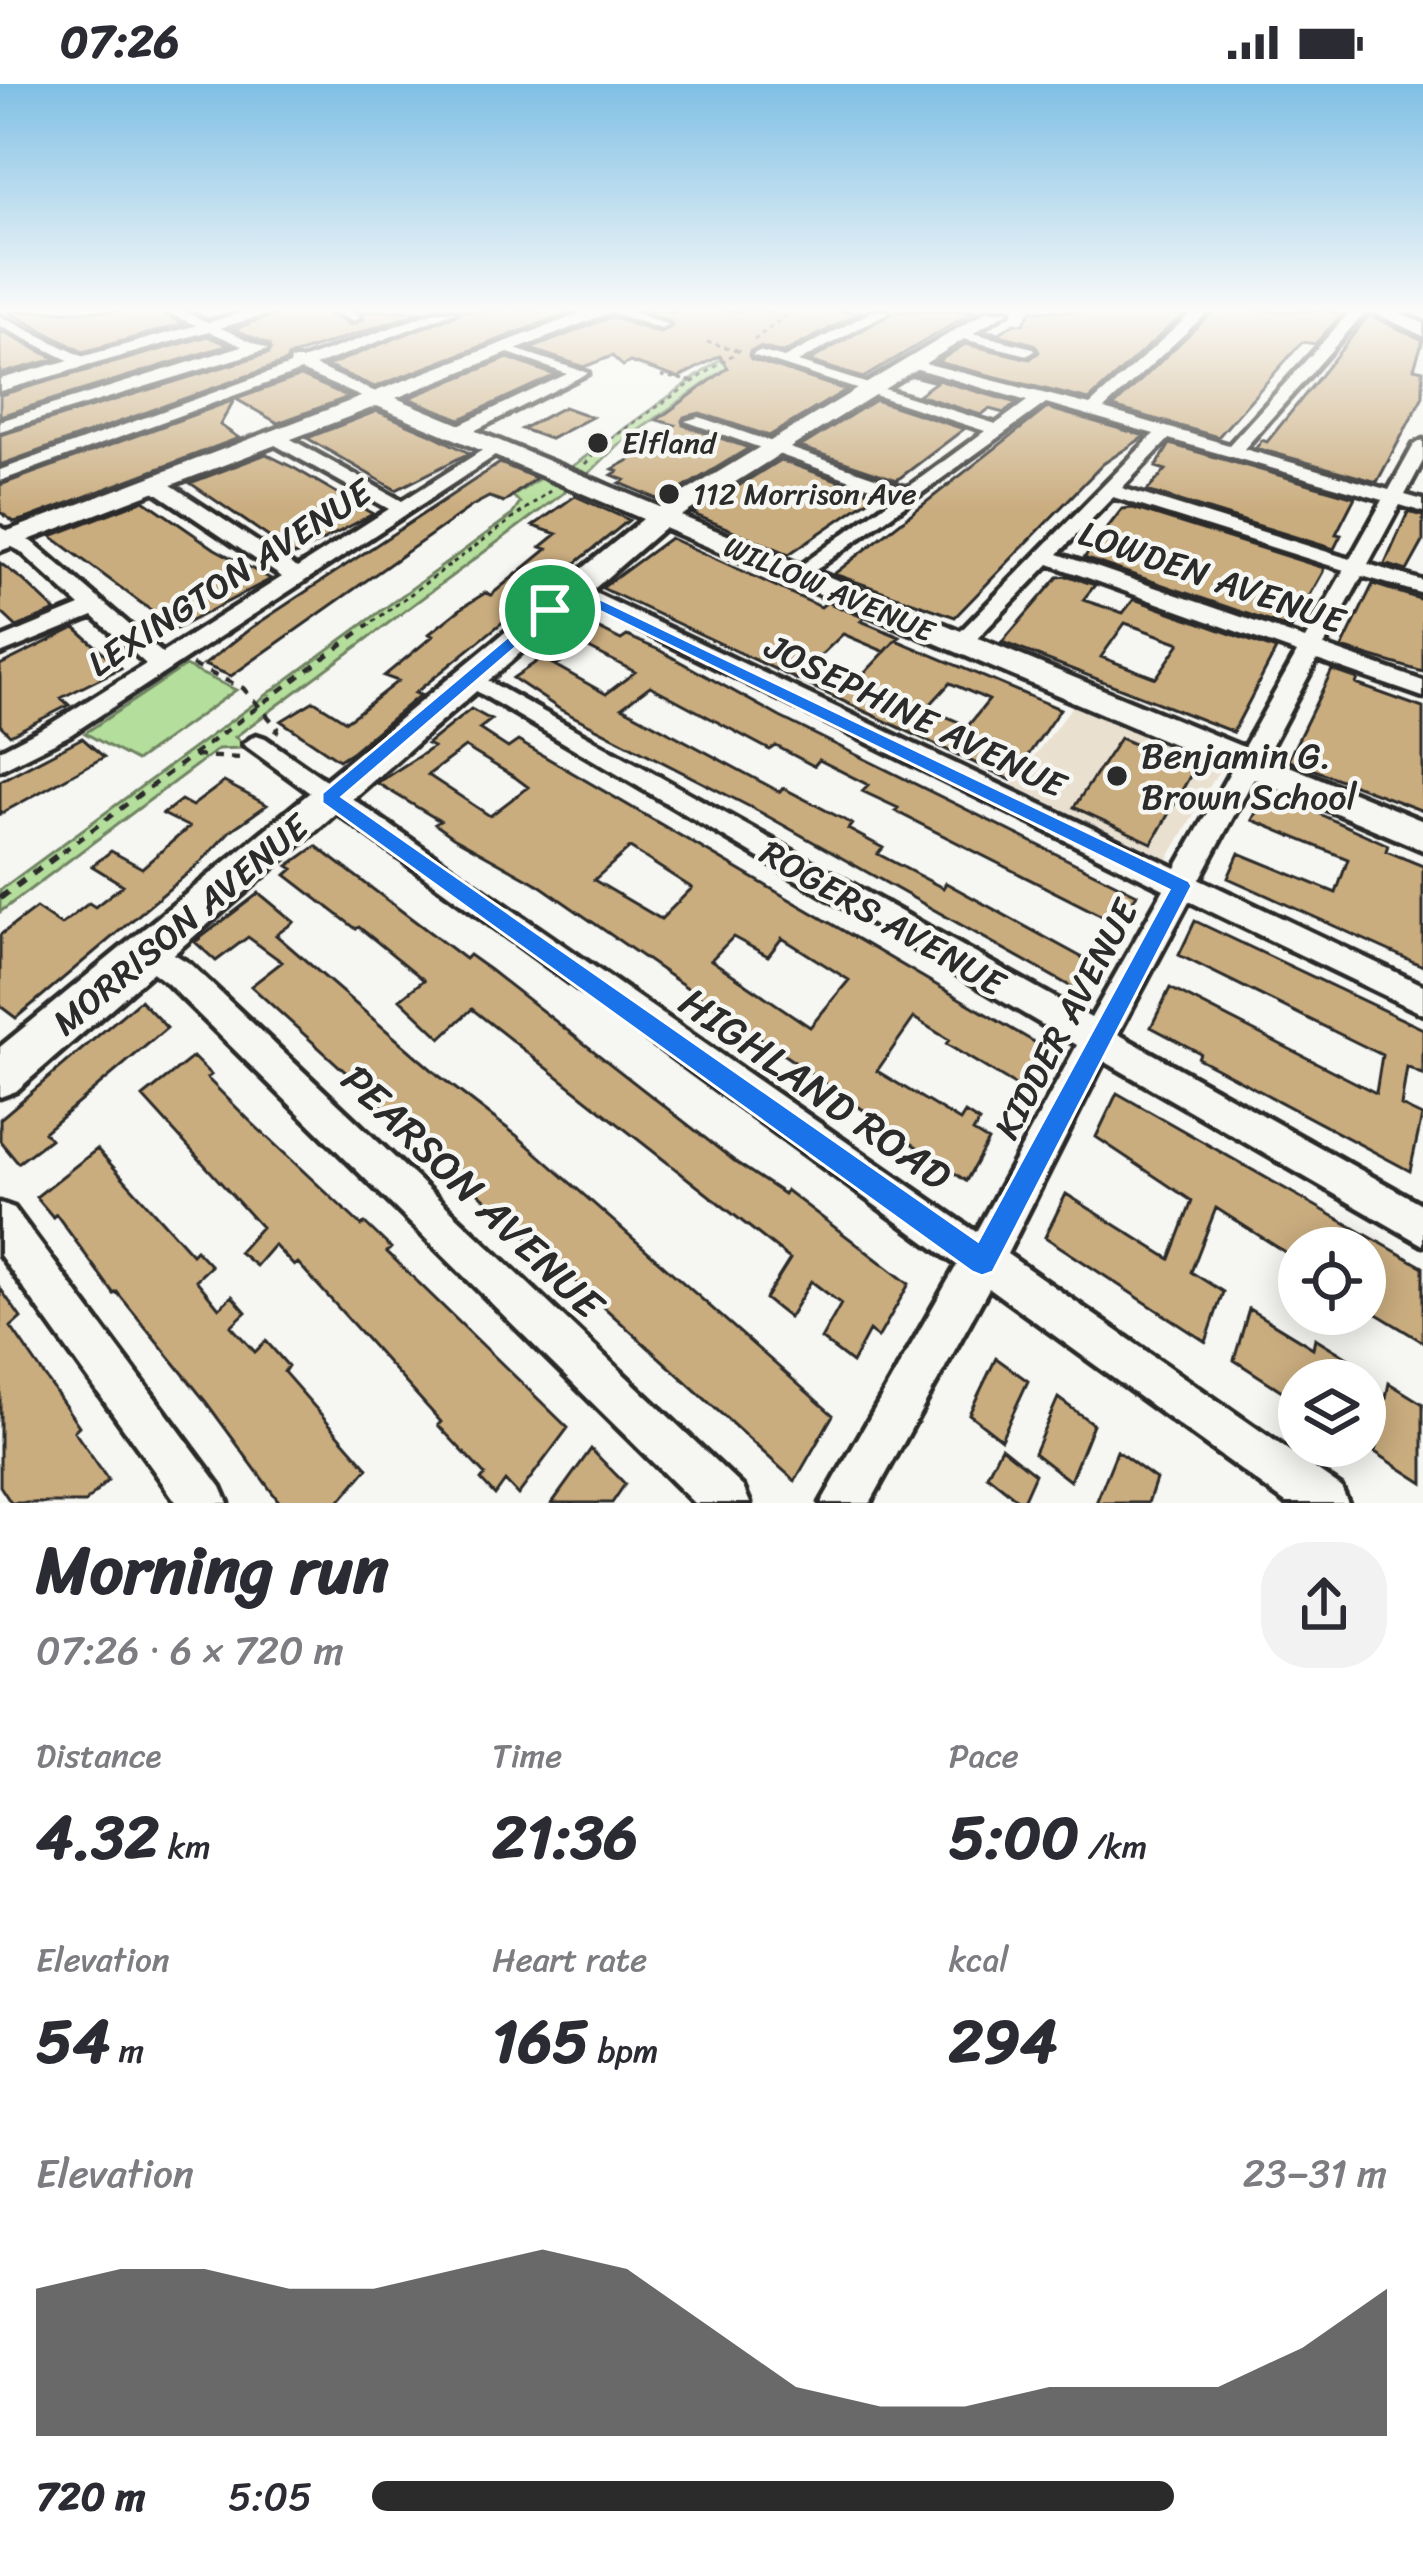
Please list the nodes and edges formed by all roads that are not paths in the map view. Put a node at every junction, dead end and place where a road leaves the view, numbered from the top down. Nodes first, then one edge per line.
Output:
1 (32, 377) edge
2 (158, 377) edge
3 (267, 377) edge
4 (329, 377) edge
5 (431, 377) edge
6 (573, 377) edge
7 (825, 377) edge
8 (891, 377) edge
9 (962, 377) edge
10 (1130, 377) edge
11 (1299, 377) edge
12 (0, 386) edge
13 (868, 391) junction
14 (377, 398) junction
15 (1039, 398) junction
16 (1093, 411) junction
17 (693, 421) dead end
18 (0, 426) edge
19 (995, 429) junction
20 (455, 433) junction
21 (1166, 433) junction
22 (274, 437) junction
23 (1423, 445) edge
24 (774, 447) junction
25 (495, 450) junction
26 (1232, 452) junction
27 (0, 476) edge
28 (155, 483) junction
29 (1109, 490) junction
30 (908, 494) junction
31 (1407, 501) edge
32 (401, 508) junction
33 (661, 517) junction
34 (4, 538) edge
35 (1045, 556) junction
36 (1357, 568) junction
37 (799, 576) junction
38 (296, 577) junction
39 (1423, 588) edge
40 (572, 591) junction
41 (96, 608) junction
42 (959, 644) junction
43 (0, 647) edge
44 (1311, 650) junction
45 (174, 664) junction
46 (468, 679) junction
47 (1423, 689) edge
48 (257, 744) road end
49 (0, 761) edge
50 (1249, 764) junction
51 (329, 798) junction
52 (1423, 836) edge
53 (1182, 886) junction
54 (148, 952) junction
55 (1423, 1000) edge
56 (1097, 1040) junction
57 (0, 1076) edge
58 (0, 1222) edge
59 (1423, 1226) edge
60 (982, 1262) junction
61 (205, 1503) edge
62 (727, 1503) edge
63 (844, 1503) edge
64 (1325, 1503) edge

1 - 12 street
2 - 18 street
3 - 27 street
4 - 14 street, WILLOW AVENUE
5 - 14 street
6 - 20 street
7 - 13 street
8 - 13 street, MORRISON AVENUE
9 - 15 street
10 - 16 street
11 - 26 street
13 - 19 street
13 - 24 street, MORRISON AVENUE
14 - 20 street, WILLOW AVENUE
14 - 22 street
15 - 16 street
15 - 19 street
16 - 21 street
17 - 24 street
19 - 30 street
20 - 25 street, WILLOW AVENUE
21 - 26 street
21 - 29 street
22 - 28 street
22 - 32 street
23 - 31 street, KIDDER AVENUE
24 - 30 street
24 - 33 street, MORRISON AVENUE
25 - 32 street, LEXINGTON AVENUE
25 - 33 street, WILLOW AVENUE
26 - 31 street
28 - 34 street
28 - 38 street
29 - 35 street
29 - 36 street
30 - 37 street
31 - 36 street, KIDDER AVENUE
32 - 38 street, LEXINGTON AVENUE
33 - 37 street, WILLOW AVENUE
33 - 40 street, MORRISON AVENUE
34 - 41 street
35 - 42 street
35 - 44 street, LOWDEN AVENUE
36 - 39 street
36 - 44 street, KIDDER AVENUE
37 - 42 street, WILLOW AVENUE
38 - 45 street, LEXINGTON AVENUE
40 - 46 street, MORRISON AVENUE
40 - 53 street, JOSEPHINE AVENUE
41 - 43 street
41 - 45 street
42 - 50 street, WILLOW AVENUE
44 - 47 street, LOWDEN AVENUE
44 - 50 street, KIDDER AVENUE
45 - 49 street, LEXINGTON AVENUE
46 - 51 street, MORRISON AVENUE
46 - 56 street, ROGERS AVENUE
48 - 51 street, HIGHLAND ROAD
50 - 52 street, WILLOW AVENUE
50 - 53 street, KIDDER AVENUE
51 - 54 street, MORRISON AVENUE
51 - 60 street, HIGHLAND ROAD
53 - 55 street, JOSEPHINE AVENUE
53 - 56 street, KIDDER AVENUE
54 - 57 street, MORRISON AVENUE
54 - 62 street, PEARSON AVENUE
56 - 59 street, ROGERS AVENUE
56 - 60 street, KIDDER AVENUE
58 - 61 street
60 - 63 street, KIDDER AVENUE
60 - 64 street, HIGHLAND ROAD

